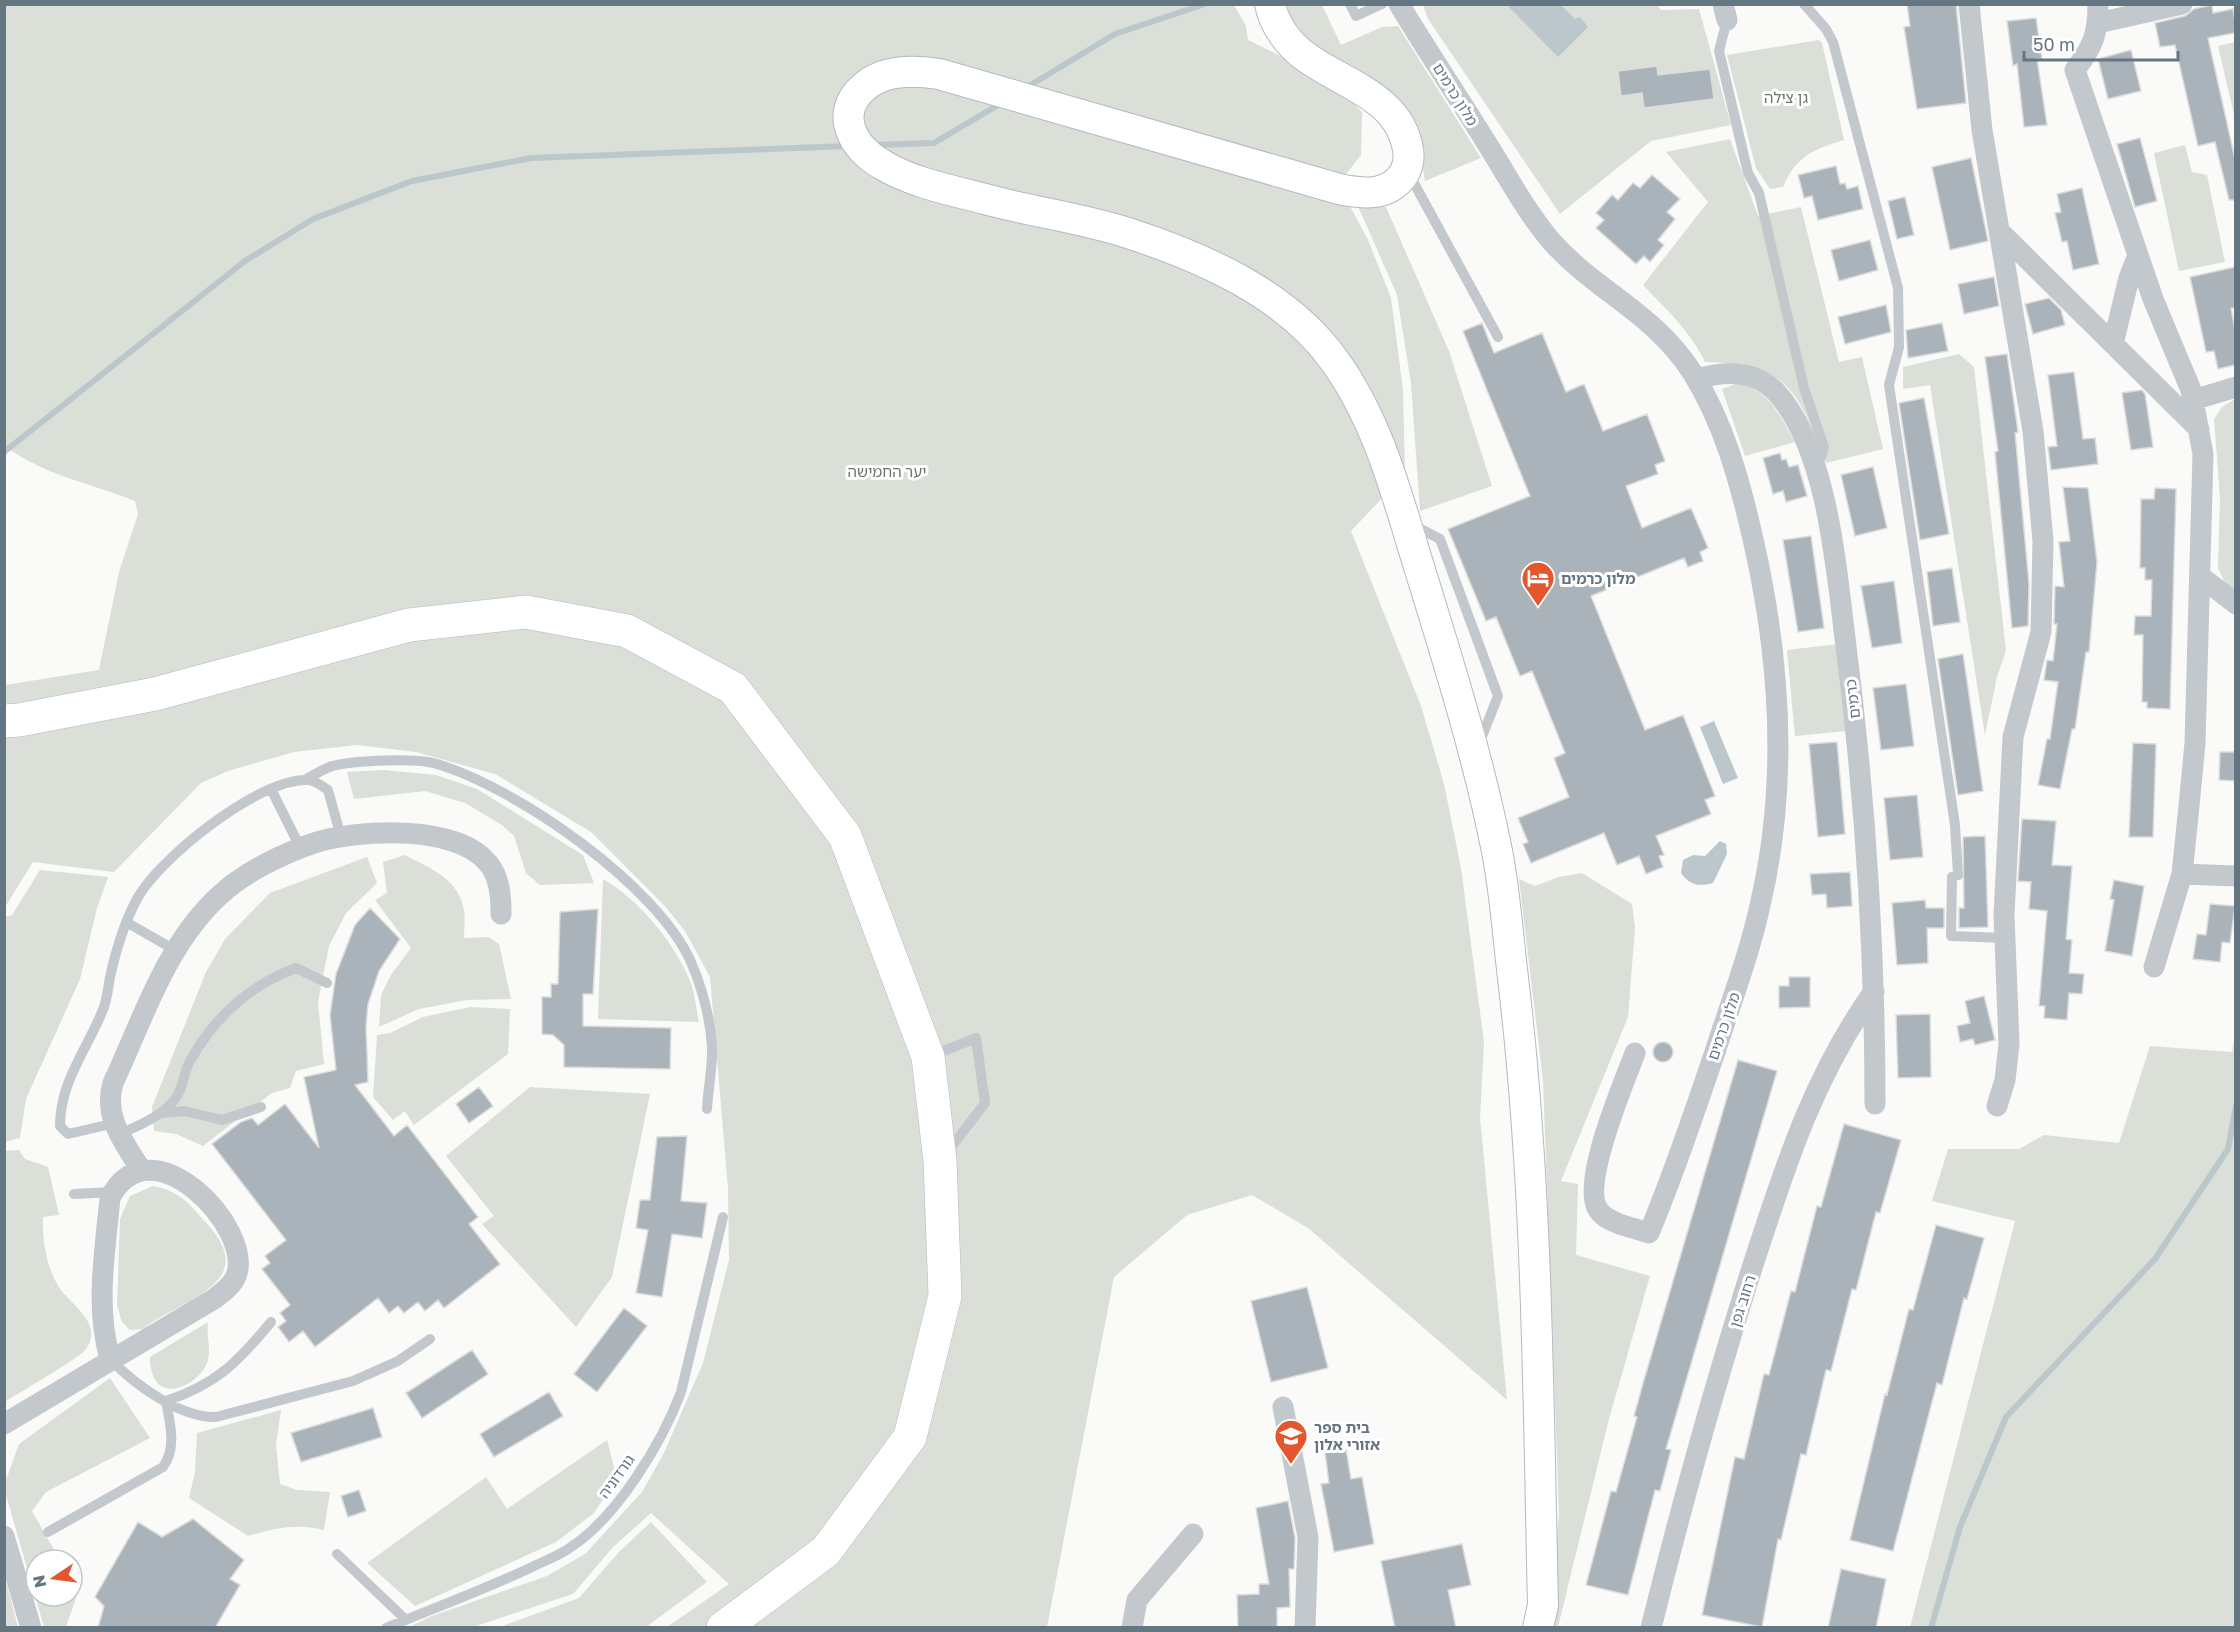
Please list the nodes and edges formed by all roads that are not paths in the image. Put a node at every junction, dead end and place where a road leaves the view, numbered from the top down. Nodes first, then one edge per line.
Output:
1 (1270, 4) edge
2 (1350, 4) edge
3 (1382, 4) edge
4 (1399, 4) edge
5 (1804, 4) edge
6 (1969, 4) edge
7 (2182, 4) edge
8 (1725, 12) edge
9 (1410, 14) edge
10 (2098, 14) edge
11 (1407, 168) junction
12 (1999, 231) junction
13 (2138, 255) junction
14 (1498, 337) dead end
15 (2113, 344) junction
16 (1696, 379) junction
17 (2235, 387) edge
18 (2193, 400) junction
19 (2199, 429) junction
20 (1812, 461) junction
21 (2200, 576) junction
22 (2235, 604) edge
23 (4, 721) edge
24 (305, 780) junction
25 (271, 789) junction
26 (341, 837) junction
27 (301, 849) junction
28 (2182, 874) junction
29 (2235, 876) edge
30 (501, 914) dead end
31 (126, 922) junction
32 (2006, 938) junction
33 (175, 950) junction
34 (2154, 967) dead end
35 (327, 983) dead end
36 (1874, 991) junction
37 (1635, 1053) dead end
38 (928, 1057) junction
39 (1875, 1104) dead end
40 (1997, 1106) dead end
41 (261, 1107) dead end
42 (707, 1109) dead end
43 (161, 1113) junction
44 (118, 1128) junction
45 (940, 1161) junction
46 (141, 1170) junction
47 (113, 1192) junction
48 (74, 1194) dead end
49 (723, 1217) dead end
50 (271, 1322) dead end
51 (430, 1339) dead end
52 (110, 1359) junction
53 (166, 1401) junction
54 (1283, 1407) dead end
55 (4, 1424) edge
56 (48, 1532) dead end
57 (1193, 1534) dead end
58 (4, 1536) edge
59 (338, 1554) dead end
60 (406, 1620) junction
61 (31, 1628) edge
62 (386, 1628) edge
63 (723, 1628) edge
64 (1132, 1628) edge
65 (1305, 1628) edge
66 (1538, 1628) edge
67 (1651, 1628) edge

1 - 11 main road
2 - 3 lane
4 - 9 street, מלון כרמים
5 - 32 lane
6 - 12 street
7 - 10 street
8 - 20 lane
9 - 16 street, מלון כרמים
10 - 13 street
11 - 14 lane
11 - 66 main road
12 - 15 street
12 - 32 street
13 - 15 street
13 - 18 street
15 - 19 street
16 - 20 street, כרמים
16 - 37 street, מלון כרמים
17 - 18 street
18 - 19 street
19 - 21 street
20 - 36 street, כרמים
21 - 22 street
21 - 28 street
23 - 38 main road
24 - 25 lane
24 - 26 lane
24 - 42 lane
25 - 27 lane
25 - 31 lane
26 - 27 street
26 - 30 street
27 - 33 street
28 - 29 street
28 - 34 street
31 - 33 lane
31 - 44 lane
32 - 40 street
33 - 44 street
35 - 43 lane
36 - 39 street, כרמים
36 - 67 street, רחוב גפן
38 - 45 main road
38 - 45 lane
41 - 43 lane
43 - 44 lane
44 - 46 street
45 - 63 main road
46 - 47 street
46 - 52 street
47 - 48 lane
47 - 52 street
49 - 60 lane, גורדוניה
50 - 53 lane
51 - 53 lane
52 - 53 lane
52 - 55 street
53 - 56 lane
54 - 65 street
57 - 64 street
58 - 61 street
59 - 60 lane
60 - 62 lane, גורדוניה

